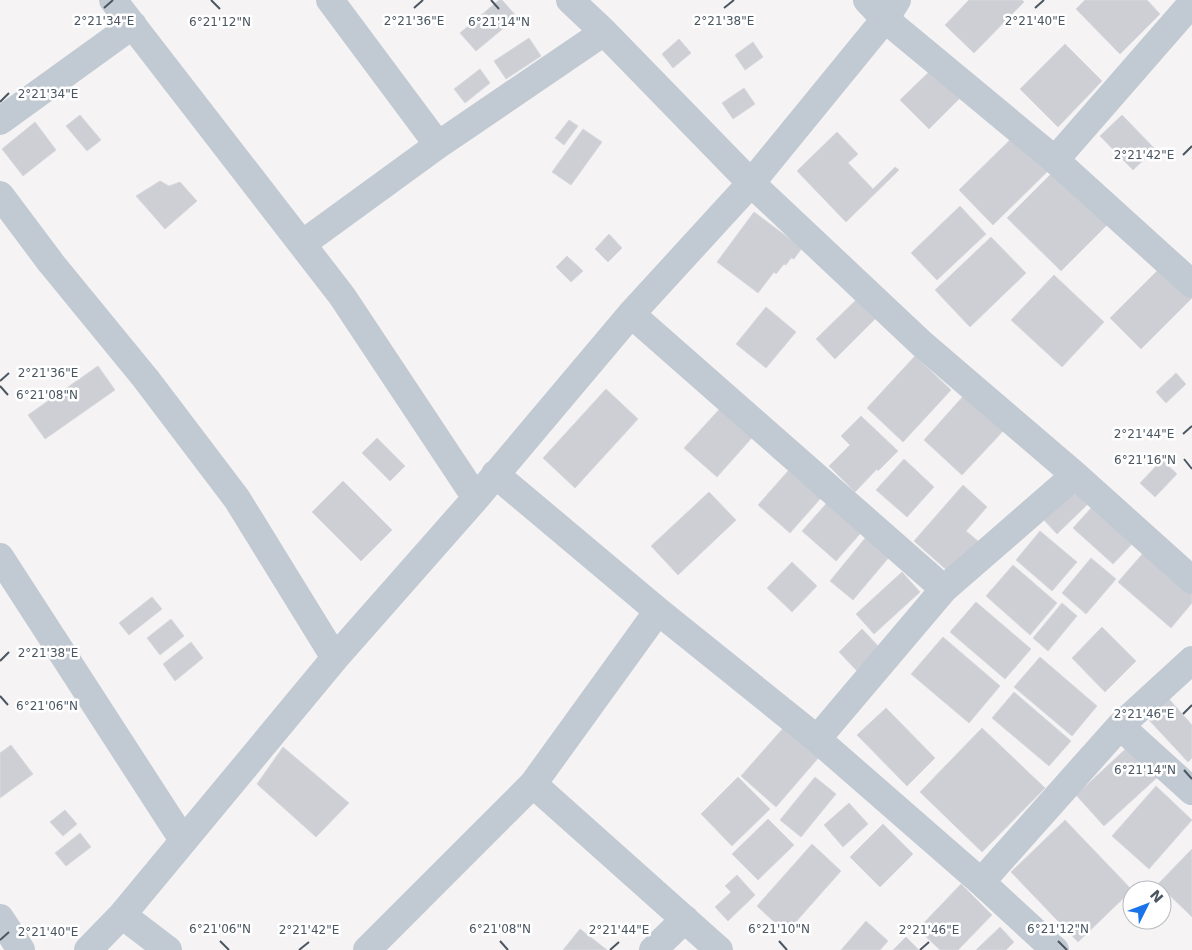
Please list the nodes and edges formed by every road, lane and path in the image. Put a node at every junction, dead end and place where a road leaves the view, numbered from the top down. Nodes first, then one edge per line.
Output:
1 (114, 0) edge
2 (330, 0) edge
3 (570, 0) edge
4 (1192, 3) edge
5 (883, 6) edge
6 (133, 25) junction
7 (604, 32) junction
8 (0, 121) edge
9 (438, 145) junction
10 (1055, 160) junction
11 (751, 183) junction
12 (0, 195) edge
13 (302, 244) junction
14 (1192, 284) edge
15 (631, 314) junction
16 (495, 474) junction
17 (1076, 475) junction
18 (476, 498) junction
19 (0, 557) edge
20 (1192, 580) edge
21 (944, 589) junction
22 (658, 612) junction
23 (335, 658) junction
24 (1192, 660) edge
25 (1120, 726) junction
26 (817, 740) junction
27 (533, 784) junction
28 (1192, 791) edge
29 (183, 840) junction
30 (982, 882) junction
31 (122, 915) junction
32 (0, 918) edge
33 (685, 919) junction
34 (21, 950) edge
35 (88, 950) edge
36 (168, 950) edge
37 (366, 950) edge
38 (653, 950) edge
39 (719, 950) edge
40 (1055, 950) edge

1 - 6 street
2 - 9 street
3 - 7 street
4 - 10 street
5 - 10 street
5 - 11 street
6 - 8 street
6 - 13 street
7 - 9 street
7 - 11 street
9 - 13 street
10 - 14 street
11 - 15 street
11 - 17 street
12 - 23 street
13 - 18 street
15 - 16 street
15 - 21 street
16 - 18 street
16 - 22 street
17 - 20 street
17 - 21 street
18 - 23 street
19 - 29 street
21 - 26 street
22 - 26 street
22 - 27 street
23 - 29 street
24 - 25 street
25 - 28 street
25 - 30 street
26 - 30 street
27 - 33 street
27 - 37 street
29 - 31 street
30 - 40 street
31 - 35 street
31 - 36 street
32 - 34 street
33 - 38 street
33 - 39 street

